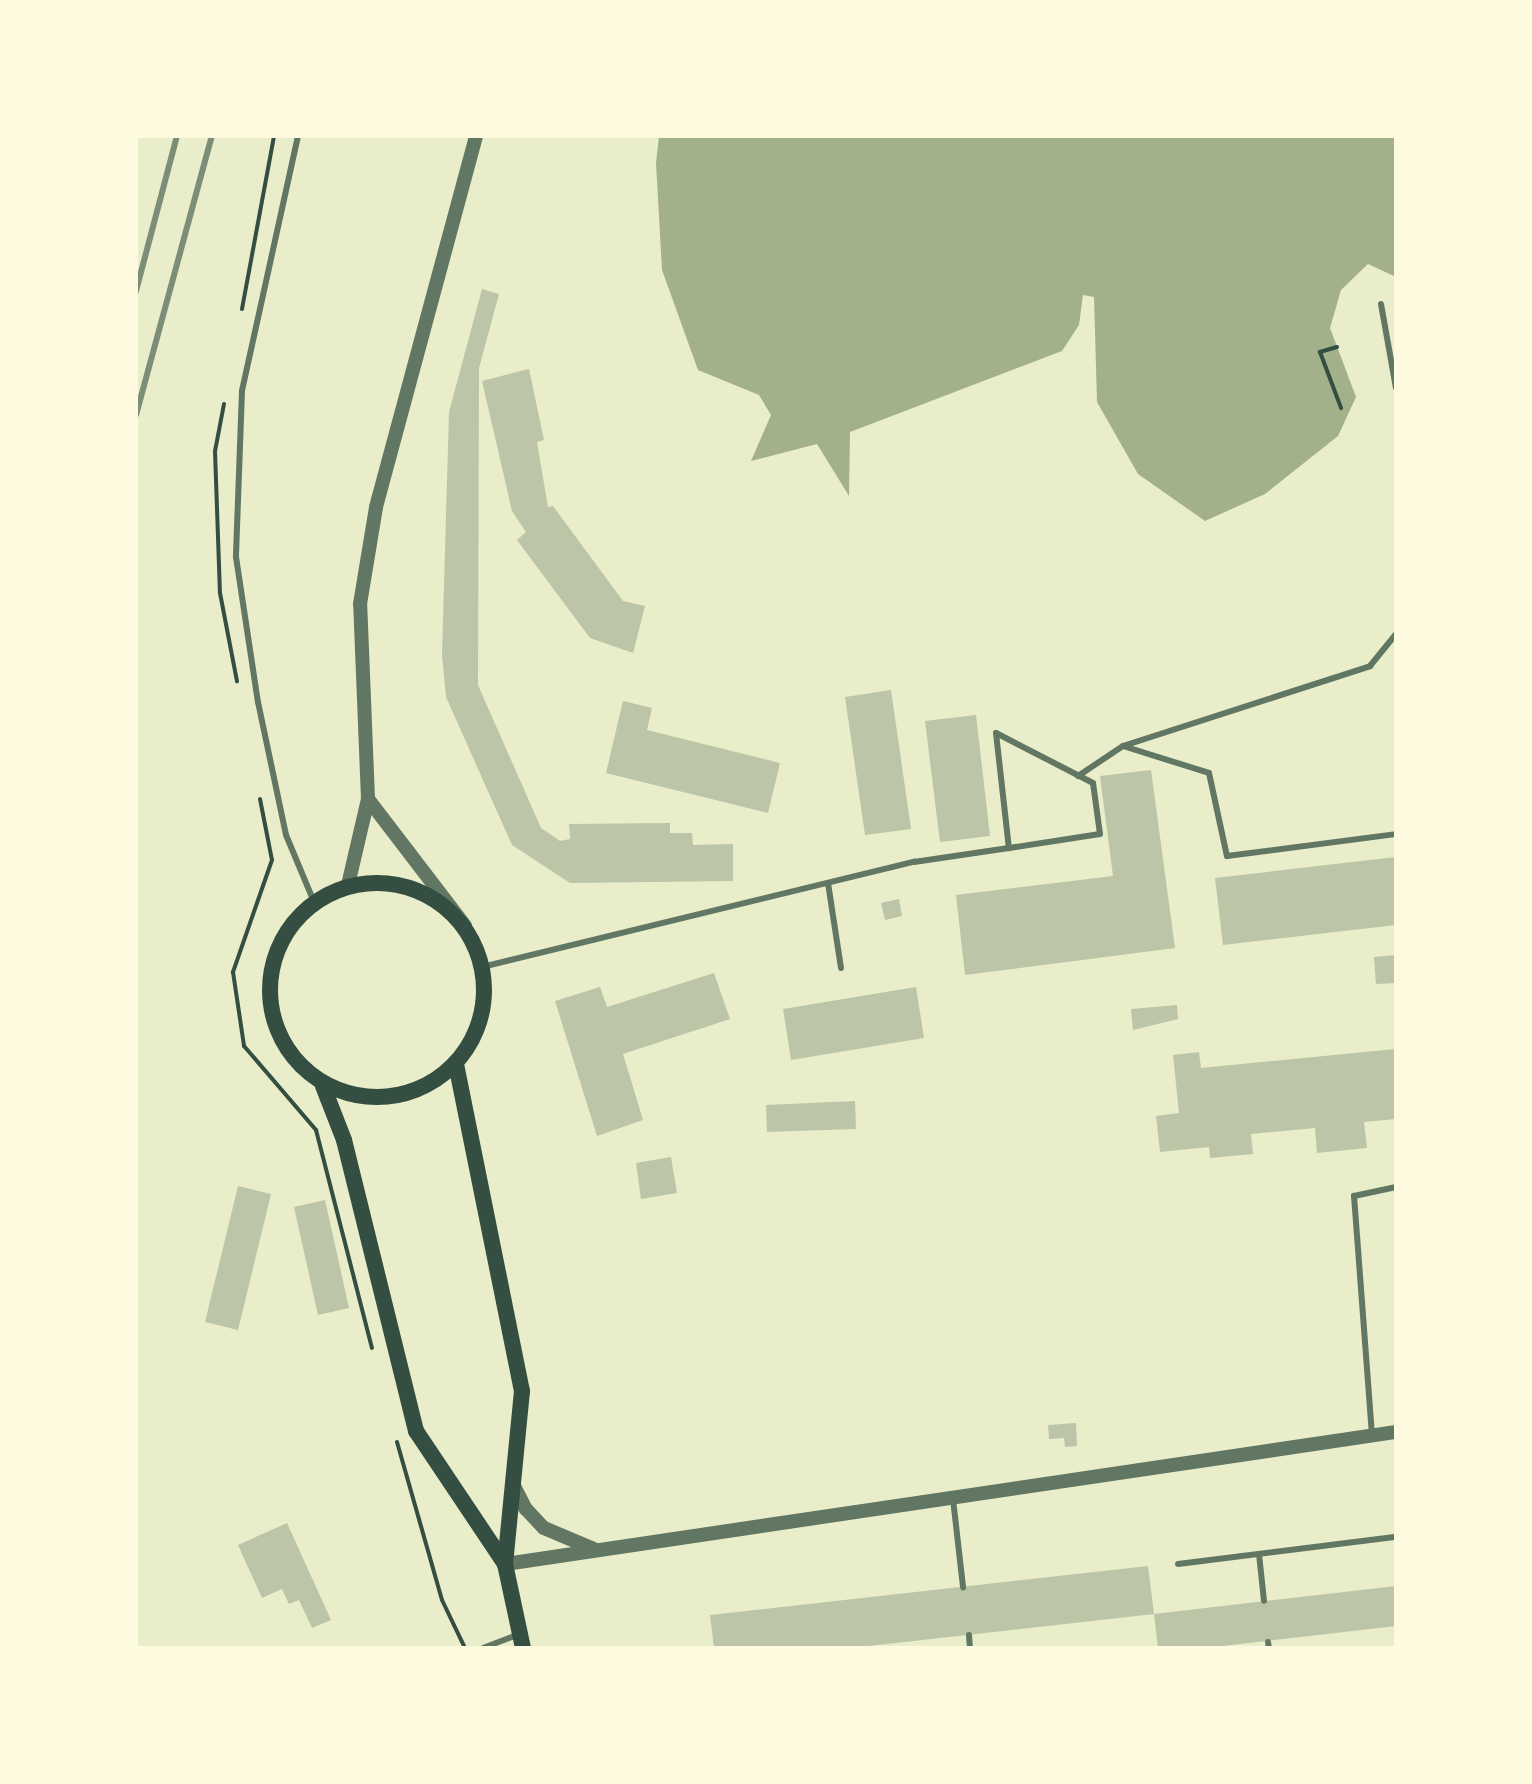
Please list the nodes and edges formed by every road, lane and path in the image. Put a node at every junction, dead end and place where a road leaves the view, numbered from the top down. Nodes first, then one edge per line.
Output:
1 (274, 136) edge
2 (298, 136) edge
3 (476, 136) edge
4 (1381, 304) dead end
5 (241, 316) dead end
6 (1337, 347) dead end
7 (1396, 388) edge
8 (227, 391) dead end
9 (1341, 408) dead end
10 (1396, 634) edge
11 (240, 697) dead end
12 (1123, 746) junction
13 (1078, 776) junction
14 (258, 786) dead end
15 (368, 799) junction
16 (1396, 834) edge
17 (1009, 848) junction
18 (828, 883) junction
19 (348, 885) junction
20 (314, 902) junction
21 (465, 926) junction
22 (482, 967) junction
23 (841, 968) dead end
24 (456, 1064) junction
25 (323, 1086) junction
26 (1396, 1187) edge
27 (373, 1354) dead end
28 (393, 1429) dead end
29 (1396, 1432) edge
30 (1372, 1435) junction
31 (513, 1484) junction
32 (953, 1499) junction
33 (1396, 1537) edge
34 (598, 1550) junction
35 (1259, 1554) junction
36 (505, 1564) junction
37 (1178, 1564) dead end
38 (963, 1587) dead end
39 (1264, 1601) dead end
40 (969, 1635) dead end
41 (521, 1641) edge
42 (465, 1648) edge
43 (483, 1648) edge
44 (970, 1648) edge

1 - 5 path
2 - 20 lane
3 - 15 street
4 - 7 lane
6 - 9 path
8 - 11 path
10 - 12 lane
12 - 13 lane
12 - 16 lane
13 - 17 lane
13 - 17 lane
14 - 27 path
15 - 19 street
15 - 21 street
17 - 18 lane
18 - 22 lane
18 - 23 lane
19 - 20 main road
19 - 21 main road
20 - 25 main road
21 - 22 main road
22 - 24 main road
24 - 25 main road
24 - 31 main road
25 - 36 main road
26 - 30 lane
28 - 42 path
29 - 30 street
30 - 32 street
31 - 34 street
31 - 36 main road
32 - 34 street
32 - 38 lane
33 - 35 lane
34 - 36 street
35 - 37 lane
35 - 39 lane
36 - 41 main road
40 - 44 lane
41 - 43 lane

